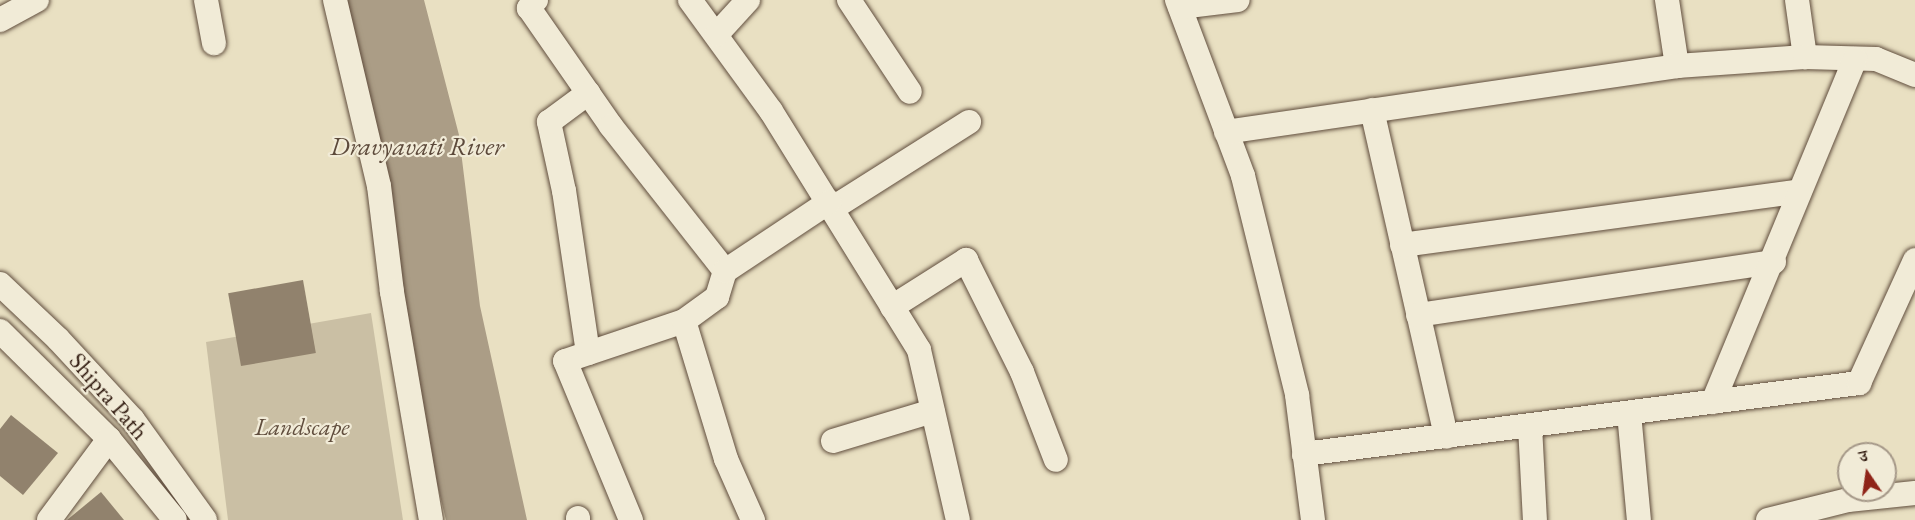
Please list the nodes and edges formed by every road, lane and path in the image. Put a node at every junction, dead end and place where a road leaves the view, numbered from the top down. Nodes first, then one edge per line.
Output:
1 (37, 0) edge
2 (206, 0) edge
3 (335, 0) edge
4 (536, 0) edge
5 (690, 0) edge
6 (748, 0) edge
7 (849, 0) edge
8 (1238, 0) edge
9 (1667, 0) edge
10 (1797, 0) edge
11 (1178, 4) edge
12 (0, 20) edge
13 (717, 34) junction
14 (214, 43) dead end
15 (1805, 57) junction
16 (1855, 58) junction
17 (1677, 66) junction
18 (1915, 75) edge
19 (910, 92) dead end
20 (588, 93) junction
21 (1372, 110) junction
22 (969, 122) dead end
23 (1226, 132) junction
24 (1799, 191) junction
25 (831, 206) junction
26 (1402, 244) junction
27 (1915, 260) edge
28 (1774, 262) junction
29 (725, 271) junction
30 (0, 284) edge
31 (892, 307) junction
32 (1418, 315) junction
33 (684, 321) junction
34 (0, 331) edge
35 (588, 353) junction
36 (1713, 402) junction
37 (933, 411) junction
38 (1629, 413) junction
39 (1530, 426) junction
40 (1446, 436) junction
41 (109, 439) junction
42 (833, 441) dead end
43 (1305, 454) junction
44 (1056, 460) dead end
45 (1915, 493) edge
46 (49, 520) edge
47 (176, 520) edge
48 (205, 520) edge
49 (431, 520) edge
50 (631, 520) edge
51 (753, 520) edge
52 (958, 520) edge
53 (1313, 520) edge
54 (1535, 520) edge
55 (1639, 520) edge
56 (1768, 520) edge

1 - 12 street
2 - 14 street
3 - 49 street
4 - 20 street
5 - 13 street
6 - 13 street
7 - 19 street
8 - 11 street
9 - 17 street
10 - 15 street
11 - 23 street
13 - 25 street
15 - 16 street
15 - 17 street
16 - 18 street
16 - 24 street
17 - 21 street
20 - 29 street
20 - 35 street
21 - 23 street
21 - 26 street
22 - 25 street
23 - 43 street
24 - 26 street
24 - 28 street
25 - 29 street
25 - 31 street
26 - 32 street
27 - 36 street
28 - 32 street
28 - 36 street
29 - 33 street
30 - 48 street, Shipra Path
31 - 37 street
31 - 44 street
32 - 40 street
33 - 35 street
33 - 51 street
34 - 41 street, Shipra Path
35 - 50 street
36 - 38 street
37 - 42 street
37 - 52 street
38 - 39 street
38 - 55 street
39 - 40 street
39 - 54 street
40 - 43 street
41 - 46 street
41 - 47 street, Shipra Path
43 - 53 street
45 - 56 street

